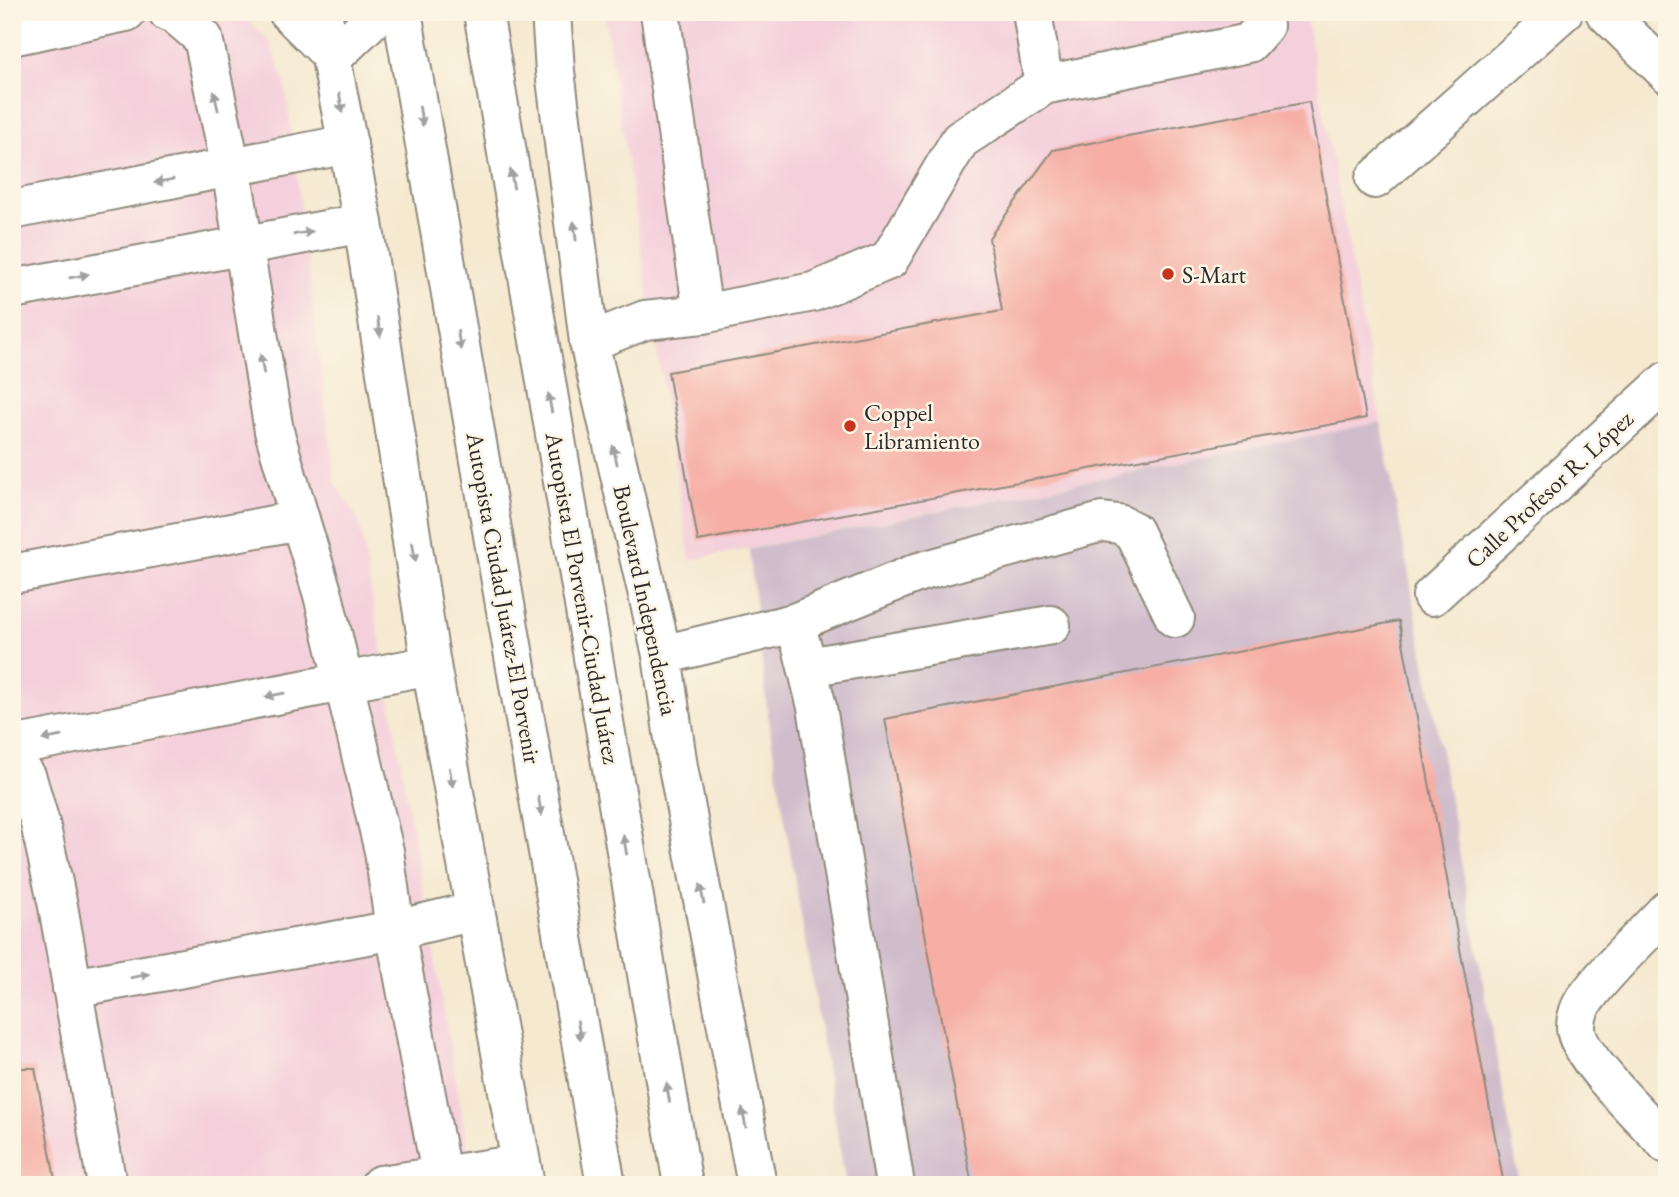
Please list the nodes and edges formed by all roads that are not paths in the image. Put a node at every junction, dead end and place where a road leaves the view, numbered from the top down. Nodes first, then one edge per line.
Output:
1 (126, 12) edge
2 (168, 12) edge
3 (288, 12) edge
4 (323, 12) edge
5 (380, 12) edge
6 (402, 12) edge
7 (483, 12) edge
8 (660, 12) edge
9 (1032, 12) edge
10 (1262, 12) edge
11 (1563, 12) edge
12 (1605, 12) edge
13 (545, 13) edge
14 (12, 36) edge
15 (333, 57) junction
16 (1667, 73) edge
17 (1044, 85) junction
18 (348, 144) junction
19 (232, 168) junction
20 (1375, 179) dead end
21 (12, 210) edge
22 (363, 223) junction
23 (243, 243) junction
24 (12, 289) edge
25 (703, 314) junction
26 (589, 342) junction
27 (1667, 381) edge
28 (300, 520) junction
29 (12, 574) edge
30 (1432, 596) dead end
31 (1175, 618) dead end
32 (794, 623) junction
33 (1051, 625) dead end
34 (662, 655) junction
35 (431, 665) junction
36 (808, 667) junction
37 (342, 682) junction
38 (12, 746) edge
39 (12, 757) edge
40 (1667, 910) edge
41 (475, 911) junction
42 (395, 930) junction
43 (72, 988) junction
44 (1667, 1144) edge
45 (523, 1174) edge
46 (442, 1180) edge
47 (107, 1185) edge
48 (380, 1185) edge
49 (606, 1185) edge
50 (683, 1185) edge
51 (757, 1185) edge
52 (895, 1185) edge

1 - 14 main road
19 -> 2 main road
3 - 15 main road
4 - 15 main road
5 - 15 main road
6 -> 49 main road, Autopista Ciudad Juárez-El Porvenir
50 -> 7 main road, Autopista El Porvenir-Ciudad Juárez
8 - 25 main road
9 - 17 main road
10 - 17 main road
11 - 20 main road
12 - 16 main road
26 -> 13 main road, Boulevard Independencia
15 -> 18 main road
17 - 25 main road
18 - 19 main road
18 - 22 main road
19 -> 21 main road
19 - 23 main road
23 -> 22 main road
22 -> 35 main road
24 -> 23 main road
28 -> 23 main road
25 - 26 main road
34 -> 26 main road, Boulevard Independencia
27 - 30 main road, Calle Profesor R. López
28 - 29 main road
28 - 37 main road
31 - 32 main road
32 - 34 main road
32 - 36 main road
33 - 36 main road
51 -> 34 main road, Boulevard Independencia
35 - 37 main road
35 -> 41 main road
36 - 52 main road
37 -> 38 main road
37 - 42 main road
39 - 43 main road
40 - 44 main road
41 - 42 main road
41 - 45 main road
43 -> 42 main road
42 - 46 main road
43 - 47 main road
45 - 46 main road
46 - 48 main road

